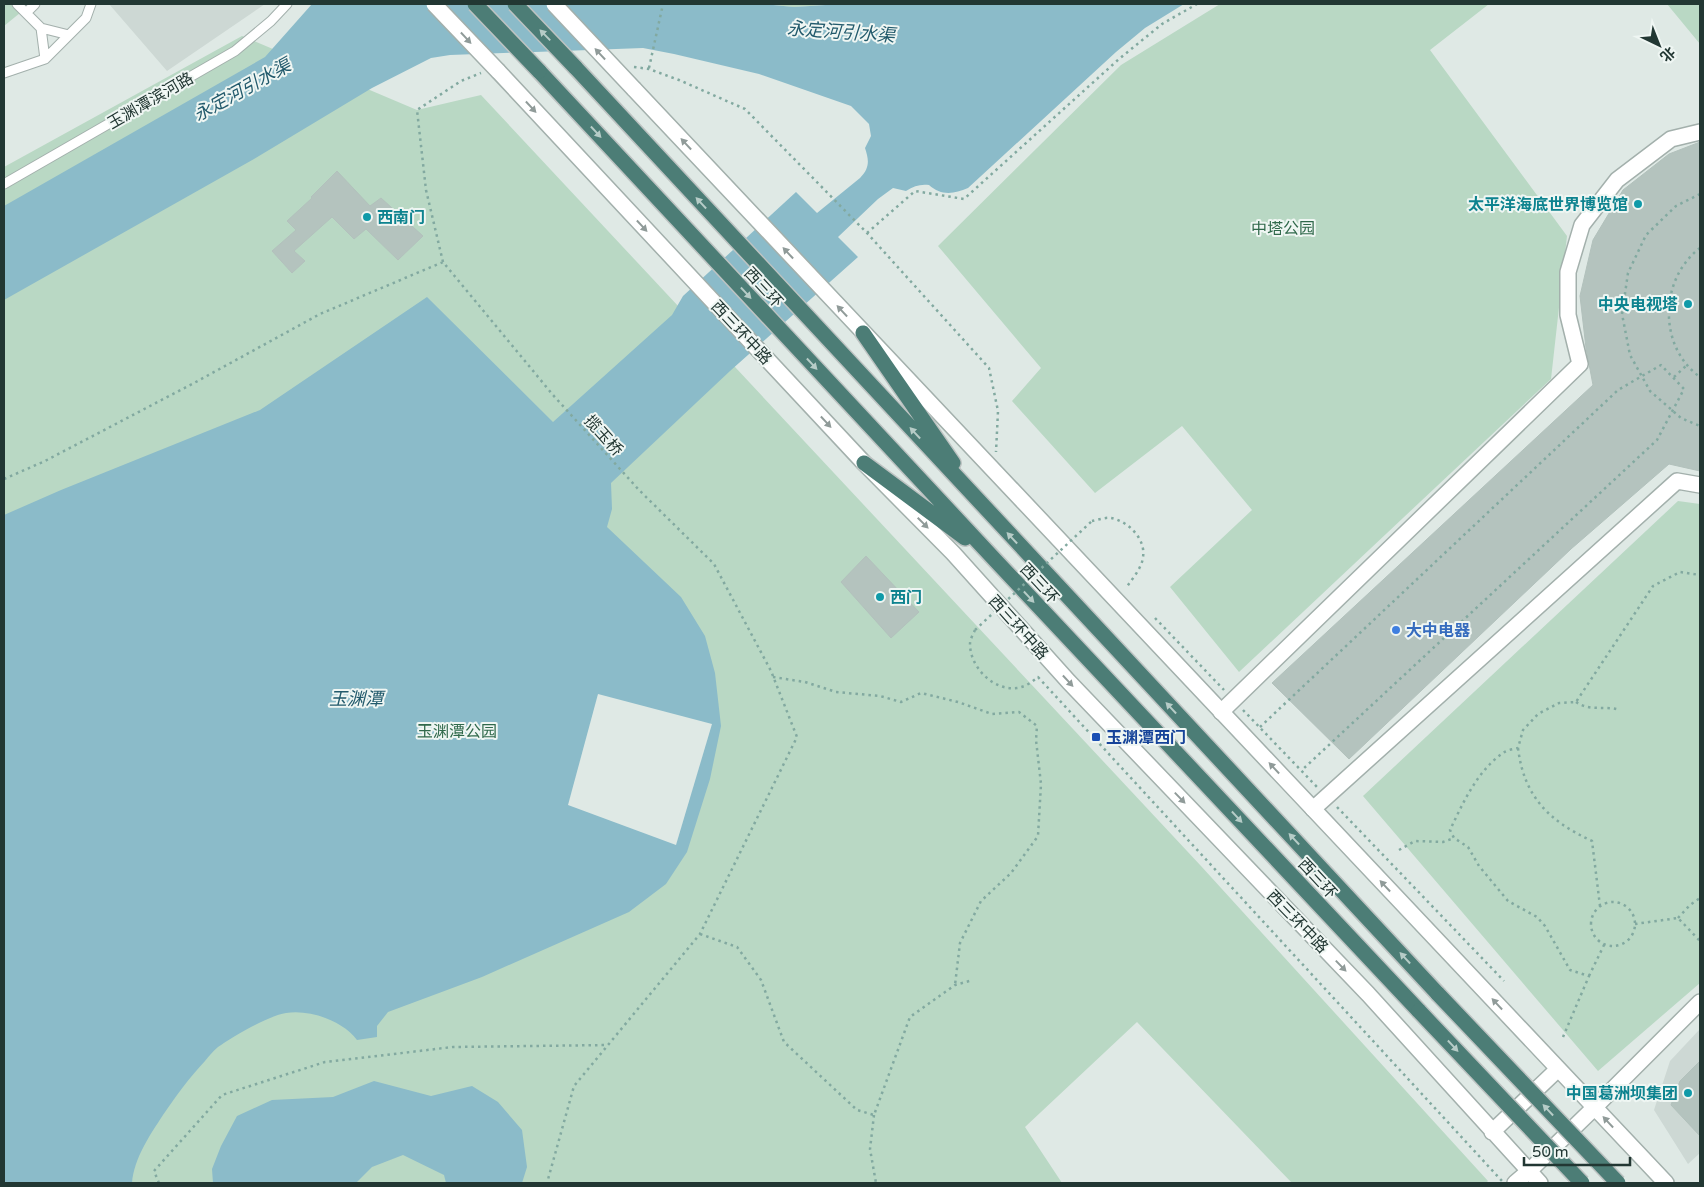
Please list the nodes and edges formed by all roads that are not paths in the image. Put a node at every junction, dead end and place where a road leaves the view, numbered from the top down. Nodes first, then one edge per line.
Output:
1 (17, 4) edge
2 (35, 4) edge
3 (91, 4) edge
4 (287, 4) edge
5 (434, 4) edge
6 (475, 4) edge
7 (515, 4) edge
8 (554, 4) edge
9 (26, 13) junction
10 (41, 28) junction
11 (69, 35) junction
12 (45, 59) junction
13 (4, 73) edge
14 (1700, 132) edge
15 (4, 184) edge
16 (863, 333) junction
17 (864, 463) junction
18 (1700, 485) edge
19 (984, 507) junction
20 (996, 561) junction
21 (1221, 712) junction
22 (1312, 809) junction
23 (1700, 1002) edge
24 (1558, 1069) junction
25 (1594, 1108) junction
26 (1492, 1132) junction
27 (1529, 1172) junction
28 (1515, 1183) edge
29 (1540, 1183) edge
30 (1582, 1183) edge
31 (1618, 1183) edge
32 (1666, 1183) edge

1 - 9 lane
2 - 9 lane
3 - 11 lane
4 - 15 lane, 玉渊潭滨河路
5 -> 17 street, 西三环中路, bridge
6 -> 20 highway, 西三环, bridge
19 -> 7 highway, 西三环, bridge
16 -> 8 street, bridge
9 - 10 lane
10 - 11 lane
10 - 12 lane
11 - 12 lane
12 - 13 lane
14 - 21 street
16 - 19 highway
16 - 21 street
17 - 20 highway
17 -> 26 street, 西三环中路
18 - 22 street
31 -> 19 highway, 西三环, bridge
20 -> 30 highway, 西三环, bridge
22 -> 21 street
24 -> 22 street
23 - 25 street
24 - 25 street
24 - 26 street
25 - 27 street
32 -> 25 street
26 - 27 street, 西三环中路
27 - 28 street
27 - 29 street, 西三环中路

